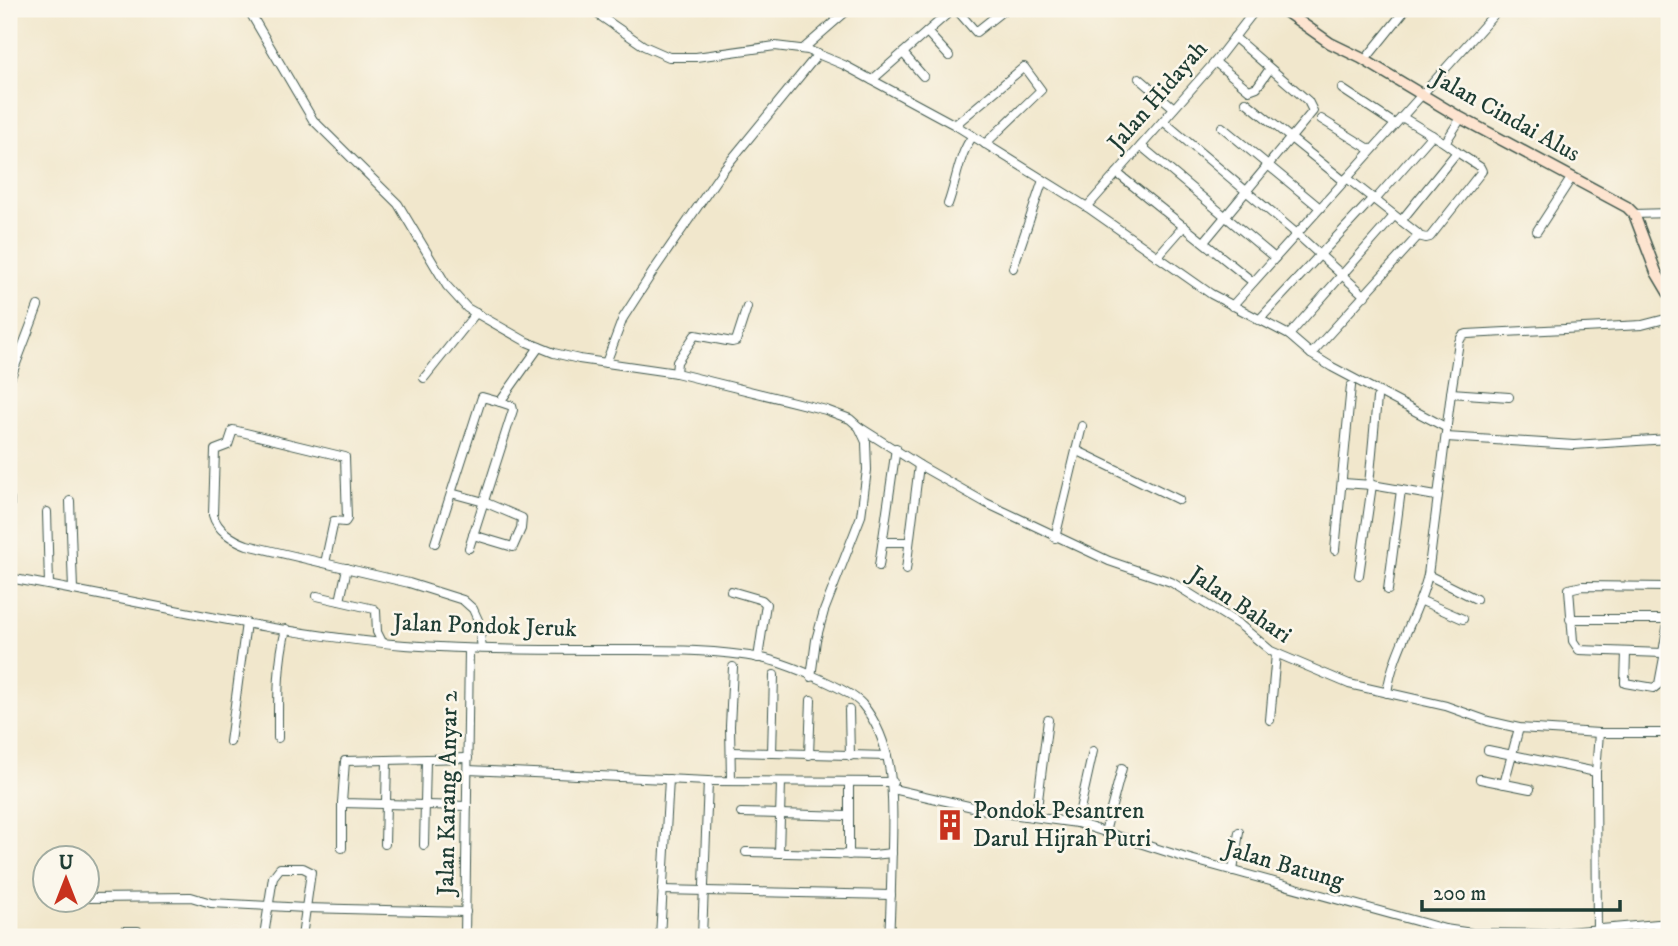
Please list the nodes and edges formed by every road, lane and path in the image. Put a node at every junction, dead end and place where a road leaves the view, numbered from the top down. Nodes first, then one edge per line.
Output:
1 (248, 9) edge
2 (590, 9) edge
3 (849, 9) edge
4 (955, 9) edge
5 (1005, 9) edge
6 (1256, 9) edge
7 (1282, 9) edge
8 (1406, 9) edge
9 (1499, 9) edge
10 (927, 32) junction
11 (1234, 37) junction
12 (803, 49) junction
13 (902, 53) junction
14 (818, 54) junction
15 (949, 56) dead end
16 (1365, 60) junction
17 (1215, 62) junction
18 (1269, 70) junction
19 (923, 76) dead end
20 (1139, 78) dead end
21 (872, 80) junction
22 (1342, 89) dead end
23 (1422, 94) junction
24 (1246, 102) dead end
25 (1174, 108) junction
26 (1402, 117) junction
27 (1461, 118) junction
28 (1321, 119) dead end
29 (1163, 121) junction
30 (1395, 124) junction
31 (956, 125) junction
32 (1222, 127) dead end
33 (1432, 135) junction
34 (973, 136) junction
35 (1290, 138) junction
36 (1445, 143) junction
37 (985, 144) junction
38 (1141, 146) junction
39 (1371, 150) junction
40 (1457, 152) junction
41 (1268, 164) junction
42 (1117, 173) junction
43 (1572, 177) junction
44 (1043, 180) junction
45 (1345, 180) junction
46 (1246, 190) junction
47 (1374, 199) junction
48 (948, 204) dead end
49 (1087, 207) junction
50 (1320, 208) junction
51 (1669, 213) edge
52 (1634, 214) junction
53 (1224, 216) junction
54 (1398, 219) junction
55 (1184, 226) junction
56 (1537, 232) dead end
57 (1297, 234) junction
58 (1419, 236) junction
59 (1204, 242) junction
60 (1320, 255) junction
61 (1157, 257) junction
62 (1275, 258) junction
63 (1013, 268) dead end
64 (1342, 275) junction
65 (1253, 282) junction
66 (1669, 294) edge
67 (1365, 296) junction
68 (38, 306) dead end
69 (1232, 306) junction
70 (747, 307) dead end
71 (476, 313) junction
72 (1669, 318) edge
73 (1258, 320) junction
74 (1289, 335) junction
75 (539, 347) junction
76 (1311, 354) junction
77 (606, 363) junction
78 (676, 373) junction
79 (424, 378) dead end
80 (9, 382) edge
81 (1351, 386) dead end
82 (1451, 393) junction
83 (1509, 397) dead end
84 (1377, 398) dead end
85 (500, 402) junction
86 (1082, 426) dead end
87 (859, 427) junction
88 (1446, 432) junction
89 (1669, 439) edge
90 (896, 448) junction
91 (1076, 450) junction
92 (919, 465) junction
93 (1343, 484) junction
94 (1370, 485) junction
95 (1401, 490) junction
96 (451, 494) junction
97 (1436, 496) junction
98 (10, 499) dead end
99 (1179, 500) dead end
100 (69, 501) dead end
101 (484, 502) junction
102 (47, 512) dead end
103 (473, 535) junction
104 (1055, 538) junction
105 (884, 542) junction
106 (909, 542) junction
107 (435, 543) dead end
108 (469, 548) dead end
109 (1335, 550) dead end
110 (325, 563) junction
111 (879, 566) dead end
112 (347, 568) junction
113 (905, 570) dead end
114 (1359, 575) dead end
115 (1428, 575) junction
116 (9, 578) edge
117 (49, 585) junction
118 (1669, 587) edge
119 (73, 590) junction
120 (1388, 590) dead end
121 (731, 591) dead end
122 (317, 596) dead end
123 (1476, 599) dead end
124 (340, 601) junction
125 (1422, 601) junction
126 (1669, 618) edge
127 (1570, 619) junction
128 (1464, 620) dead end
129 (246, 623) junction
130 (286, 629) junction
131 (382, 642) junction
132 (482, 648) junction
133 (469, 649) junction
134 (1665, 652) junction
135 (1626, 653) junction
136 (1276, 654) junction
137 (758, 658) junction
138 (733, 667) dead end
139 (774, 675) dead end
140 (811, 677) junction
141 (1388, 692) junction
142 (811, 700) dead end
143 (849, 710) dead end
144 (1048, 720) dead end
145 (1269, 720) dead end
146 (1519, 728) junction
147 (1599, 733) junction
148 (1669, 733) edge
149 (278, 737) dead end
150 (230, 742) dead end
151 (1489, 750) dead end
152 (1093, 751) dead end
153 (731, 752) junction
154 (772, 753) junction
155 (809, 755) junction
156 (1512, 755) junction
157 (850, 756) junction
158 (887, 756) junction
159 (468, 758) junction
160 (387, 760) junction
161 (426, 760) junction
162 (1122, 768) dead end
163 (468, 769) junction
164 (1596, 772) junction
165 (669, 779) junction
166 (1480, 779) dead end
167 (731, 780) junction
168 (708, 781) junction
169 (780, 782) junction
170 (849, 782) junction
171 (1504, 784) junction
172 (893, 786) junction
173 (1530, 789) dead end
174 (342, 803) junction
175 (386, 804) junction
176 (425, 805) junction
177 (467, 806) junction
178 (741, 813) dead end
179 (779, 816) junction
180 (848, 816) junction
181 (1037, 816) junction
182 (1077, 823) junction
183 (1105, 832) junction
184 (1239, 832) dead end
185 (385, 844) dead end
186 (424, 845) dead end
187 (342, 848) dead end
188 (746, 852) dead end
189 (779, 853) junction
190 (892, 853) junction
191 (849, 855) junction
192 (1233, 871) junction
193 (662, 890) junction
194 (703, 891) junction
195 (891, 895) junction
196 (102, 898) edge
197 (269, 906) junction
198 (305, 908) junction
199 (466, 912) junction
200 (1669, 923) edge
201 (124, 931) dead end
202 (1597, 933) edge
203 (142, 937) edge
204 (267, 937) edge
205 (302, 937) edge
206 (466, 937) edge
207 (660, 937) edge
208 (702, 937) edge
209 (889, 937) edge

1 - 71 street, Jalan Bahari
2 - 12 street
3 - 12 street
4 - 5 street
4 - 10 street
6 - 11 street, Jalan Hidayah
7 - 16 street, Jalan Cindai Alus
8 - 16 street
9 - 23 street
10 - 13 street
10 - 15 street
11 - 17 street, Jalan Hidayah
11 - 18 street
12 - 14 street
13 - 19 street
13 - 21 street
14 - 21 street
14 - 77 street
16 - 23 street, Jalan Cindai Alus
17 - 18 street
17 - 25 street, Jalan Hidayah
18 - 35 street
20 - 25 street
21 - 31 street
22 - 30 street
23 - 26 street
23 - 27 street, Jalan Cindai Alus
24 - 35 street
25 - 29 street, Jalan Hidayah
26 - 30 street
26 - 33 street
27 - 36 street
27 - 43 street, Jalan Cindai Alus
28 - 39 street
29 - 38 street, Jalan Hidayah
29 - 46 street
30 - 39 street
31 - 34 street
31 - 37 street
32 - 41 street
33 - 36 street
33 - 47 street
34 - 37 street
34 - 48 street
35 - 41 street
35 - 45 street
36 - 40 street
37 - 44 street
38 - 42 street, Jalan Hidayah
38 - 53 street
39 - 45 street
40 - 54 street
40 - 58 street
41 - 46 street
41 - 50 street
42 - 49 street, Jalan Hidayah
42 - 55 street
43 - 52 street, Jalan Cindai Alus
43 - 56 street
44 - 49 street
44 - 63 street
45 - 47 street
45 - 50 street
46 - 53 street
46 - 57 street
47 - 54 street
47 - 60 street
49 - 61 street
50 - 57 street
51 - 52 street
52 - 66 street
53 - 59 street
53 - 62 street
54 - 58 street
54 - 64 street
55 - 59 street
55 - 61 street
57 - 60 street
57 - 62 street
58 - 67 street
59 - 65 street
60 - 64 street
60 - 73 street
61 - 69 street
62 - 65 street
64 - 67 street
64 - 74 street
65 - 69 street
67 - 76 street
68 - 80 street
69 - 73 street
70 - 78 street
71 - 75 street, Jalan Bahari
71 - 79 street
72 - 82 street
73 - 74 street
74 - 76 street
75 - 77 street, Jalan Bahari
75 - 85 street
76 - 88 street
77 - 78 street, Jalan Bahari
78 - 87 street, Jalan Bahari
81 - 93 street
82 - 83 street
82 - 88 street
84 - 94 street
85 - 96 street
85 - 101 street
86 - 91 street
87 - 90 street, Jalan Bahari
87 - 140 street
88 - 89 street
88 - 97 street
90 - 92 street, Jalan Bahari
90 - 105 street
91 - 99 street
91 - 104 street
92 - 104 street, Jalan Bahari
92 - 106 street
93 - 94 street
93 - 109 street
94 - 95 street
94 - 114 street
95 - 97 street
95 - 120 street
96 - 101 street
96 - 107 street
97 - 115 street
98 - 116 street
100 - 119 street
101 - 103 street
101 - 103 street
102 - 117 street
103 - 108 street
104 - 136 street, Jalan Bahari
105 - 106 street
105 - 111 street
106 - 113 street
110 - 110 street
110 - 112 street
112 - 124 street
112 - 132 street
115 - 123 street
115 - 125 street
116 - 117 street, Jalan Pondok Jeruk
117 - 119 street, Jalan Pondok Jeruk
118 - 127 street
119 - 129 street, Jalan Pondok Jeruk
121 - 137 street
122 - 124 street
124 - 131 street
125 - 128 street
125 - 141 street
126 - 127 street
126 - 134 street
127 - 135 street
129 - 130 street, Jalan Pondok Jeruk
129 - 150 street
130 - 131 street, Jalan Pondok Jeruk
130 - 149 street
131 - 133 street, Jalan Pondok Jeruk
132 - 133 street, Jalan Pondok Jeruk
132 - 137 street, Jalan Pondok Jeruk
133 - 159 street, Jalan Karang Anyar 2
134 - 135 street
134 - 135 street
136 - 141 street, Jalan Bahari
136 - 145 street
137 - 140 street, Jalan Pondok Jeruk
138 - 153 street
139 - 154 street
140 - 158 street, Jalan Pondok Jeruk
141 - 146 street, Jalan Bahari
142 - 155 street
143 - 157 street
144 - 181 street
146 - 147 street, Jalan Bahari
146 - 156 street
147 - 148 street, Jalan Bahari
147 - 164 street
151 - 156 street
152 - 182 street
153 - 154 street
153 - 167 street
154 - 155 street
155 - 157 street
156 - 164 street
156 - 171 street
157 - 158 street
158 - 172 street, Jalan Pondok Jeruk
159 - 161 street
159 - 163 street, Jalan Karang Anyar 2
160 - 161 street
160 - 174 street
160 - 175 street
161 - 176 street
162 - 183 street
163 - 165 street, Jalan Batung
163 - 177 street, Jalan Karang Anyar 2
164 - 202 street
165 - 168 street, Jalan Batung
165 - 193 street
166 - 171 street
167 - 168 street, Jalan Batung
167 - 169 street, Jalan Batung
168 - 194 street
169 - 170 street, Jalan Batung
169 - 179 street
170 - 172 street, Jalan Batung
170 - 180 street
171 - 173 street
172 - 181 street, Jalan Batung
172 - 190 street, Jalan Pondok Jeruk
174 - 175 street
174 - 187 street
175 - 176 street
175 - 185 street
176 - 177 street
176 - 186 street
177 - 199 street, Jalan Karang Anyar 2
178 - 179 street
179 - 180 street
179 - 189 street
180 - 191 street
181 - 182 street, Jalan Batung
182 - 183 street, Jalan Batung
183 - 192 street, Jalan Batung
184 - 192 street
188 - 189 street
189 - 191 street
190 - 191 street
190 - 195 street, Jalan Pondok Jeruk
192 - 202 street, Jalan Batung
193 - 194 street
193 - 207 street
194 - 195 street
194 - 208 street
195 - 209 street, Jalan Pondok Jeruk
196 - 197 street
197 - 198 street
197 - 198 street
197 - 204 street
198 - 199 street
198 - 205 street
199 - 206 street, Jalan Karang Anyar 2
200 - 202 street, Jalan Batung
201 - 203 street

